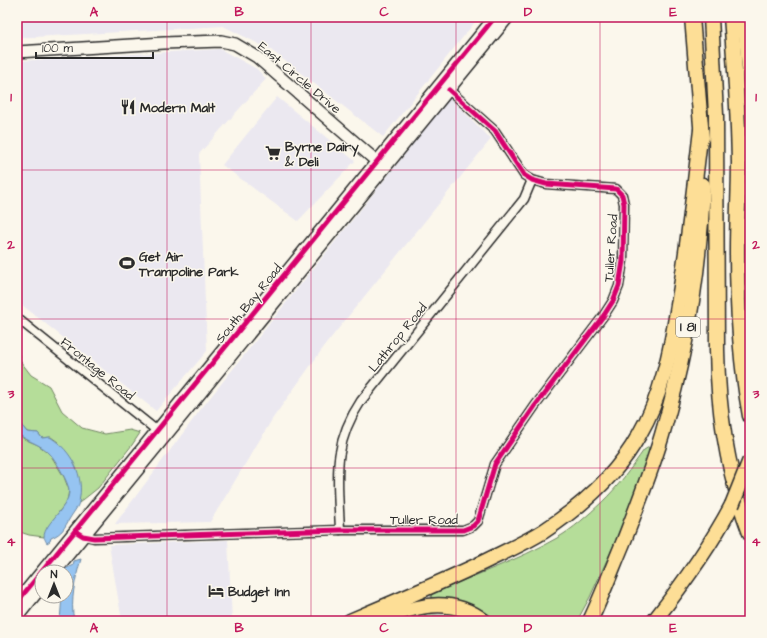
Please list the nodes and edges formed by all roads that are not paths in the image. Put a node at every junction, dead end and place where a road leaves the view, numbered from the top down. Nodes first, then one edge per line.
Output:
1 (495, 17) edge
2 (508, 17) edge
3 (692, 17) edge
4 (711, 17) edge
5 (731, 17) edge
6 (744, 17) edge
7 (17, 52) edge
8 (750, 76) edge
9 (449, 90) junction
10 (702, 130) junction
11 (381, 164) junction
12 (532, 180) junction
13 (17, 318) edge
14 (750, 416) edge
15 (160, 434) junction
16 (750, 460) edge
17 (340, 530) junction
18 (750, 533) edge
19 (79, 534) junction
20 (59, 564) edge
21 (34, 596) edge
22 (17, 602) edge
23 (17, 616) edge
24 (350, 621) edge
25 (378, 621) edge
26 (484, 621) edge
27 (590, 621) edge
28 (654, 621) edge

1 - 11 street, South Bay Road
2 - 9 street, South Bay Road
3 - 10 highway, I 81
4 - 18 highway
5 - 14 highway
6 - 8 highway
7 - 11 street, East Circle Drive
9 - 11 street, South Bay Road
9 - 12 street
10 - 24 highway
10 - 27 highway, I 81
11 - 15 street, South Bay Road
12 - 17 street, Lathrop Road
12 - 17 street, Tuller Road
13 - 15 street, Frontage Road
15 - 19 street, South Bay Road
16 - 28 highway, bridge
17 - 19 street, Tuller Road
19 - 20 street, South Bay Road
19 - 22 street, South Bay Road
21 - 23 street
25 - 26 highway

